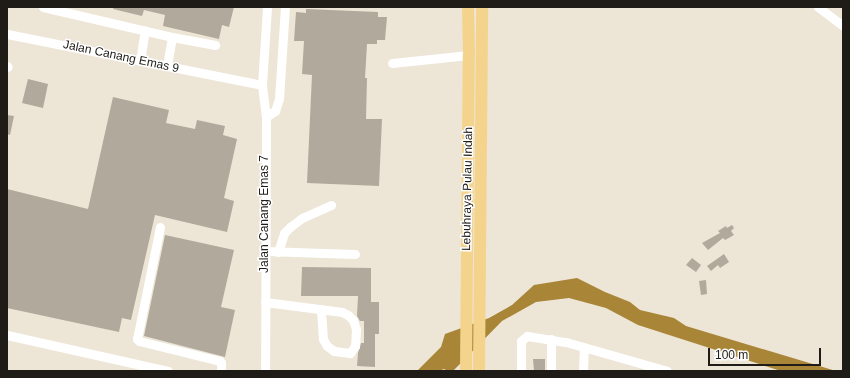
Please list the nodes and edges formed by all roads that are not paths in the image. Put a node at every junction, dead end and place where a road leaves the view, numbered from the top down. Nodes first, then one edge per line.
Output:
1 (43, 7) edge
2 (266, 7) edge
3 (285, 7) edge
4 (467, 7) edge
5 (482, 7) edge
6 (818, 7) edge
7 (843, 26) edge
8 (145, 30) junction
9 (7, 34) edge
10 (172, 36) junction
11 (215, 45) dead end
12 (469, 55) junction
13 (140, 61) junction
14 (392, 63) dead end
15 (167, 66) junction
16 (262, 85) junction
17 (266, 117) junction
18 (331, 205) dead end
19 (160, 227) dead end
20 (264, 251) junction
21 (278, 252) junction
22 (355, 254) dead end
23 (265, 302) junction
24 (321, 309) junction
25 (7, 335) edge
26 (551, 339) junction
27 (584, 348) junction
28 (168, 371) edge
29 (220, 371) edge
30 (265, 371) edge
31 (466, 371) edge
32 (479, 371) edge
33 (521, 371) edge
34 (551, 371) edge
35 (583, 371) edge
36 (667, 371) edge

1 - 8 street
2 - 16 street, Jalan Canang Emas 7
3 - 17 street
4 - 12 main road, Lebuhraya Pulau Indah
5 - 32 main road, Lebuhraya Pulau Indah
6 - 7 street
8 - 10 street
8 - 13 street
9 - 13 street, Jalan Canang Emas 9
10 - 11 street
10 - 15 street
12 - 14 street
12 - 31 main road, Lebuhraya Pulau Indah
13 - 15 street, Jalan Canang Emas 9
15 - 16 street, Jalan Canang Emas 9
16 - 17 street, Jalan Canang Emas 7
17 - 20 street, Jalan Canang Emas 7
18 - 21 street
19 - 29 street
20 - 21 street
20 - 23 street, Jalan Canang Emas 7
21 - 22 street
23 - 24 street
23 - 30 street, Jalan Canang Emas 7
24 - 24 street
25 - 28 street
26 - 27 street
26 - 33 street
26 - 34 street
27 - 35 street
27 - 36 street

